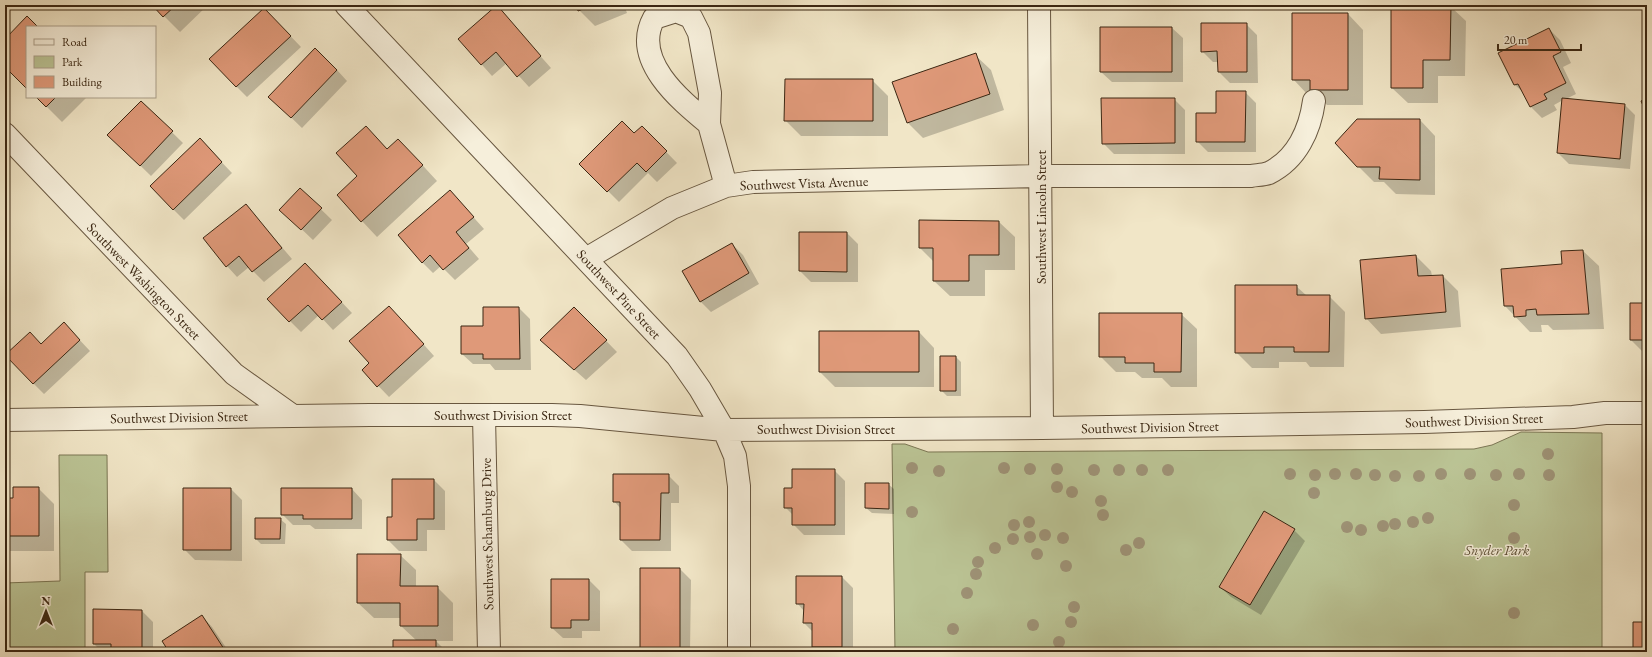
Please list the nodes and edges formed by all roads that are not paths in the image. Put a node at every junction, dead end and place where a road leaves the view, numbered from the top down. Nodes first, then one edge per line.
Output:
1 (346, 5) edge
2 (1039, 5) edge
3 (1314, 101) dead end
4 (709, 124) junction
5 (5, 134) edge
6 (1041, 176) junction
7 (726, 186) junction
8 (586, 259) junction
9 (1647, 412) edge
10 (294, 416) junction
11 (484, 416) junction
12 (5, 420) edge
13 (1042, 428) junction
14 (724, 430) junction
15 (489, 652) edge
16 (739, 652) edge

1 - 8 street, Southwest Pine Street
2 - 6 street, Southwest Lincoln Street
3 - 6 street, Southwest Vista Avenue
4 - 4 street
4 - 7 street
5 - 10 street, Southwest Washington Street
6 - 7 street, Southwest Vista Avenue
6 - 13 street, Southwest Lincoln Street
7 - 8 street, Southwest Vista Avenue
8 - 14 street, Southwest Pine Street
9 - 13 street, Southwest Division Street
10 - 11 street, Southwest Division Street
10 - 12 street, Southwest Division Street
11 - 14 street, Southwest Division Street
11 - 15 street, Southwest Schamburg Drive
13 - 14 street, Southwest Division Street
14 - 16 street, Southwest Pine Street

